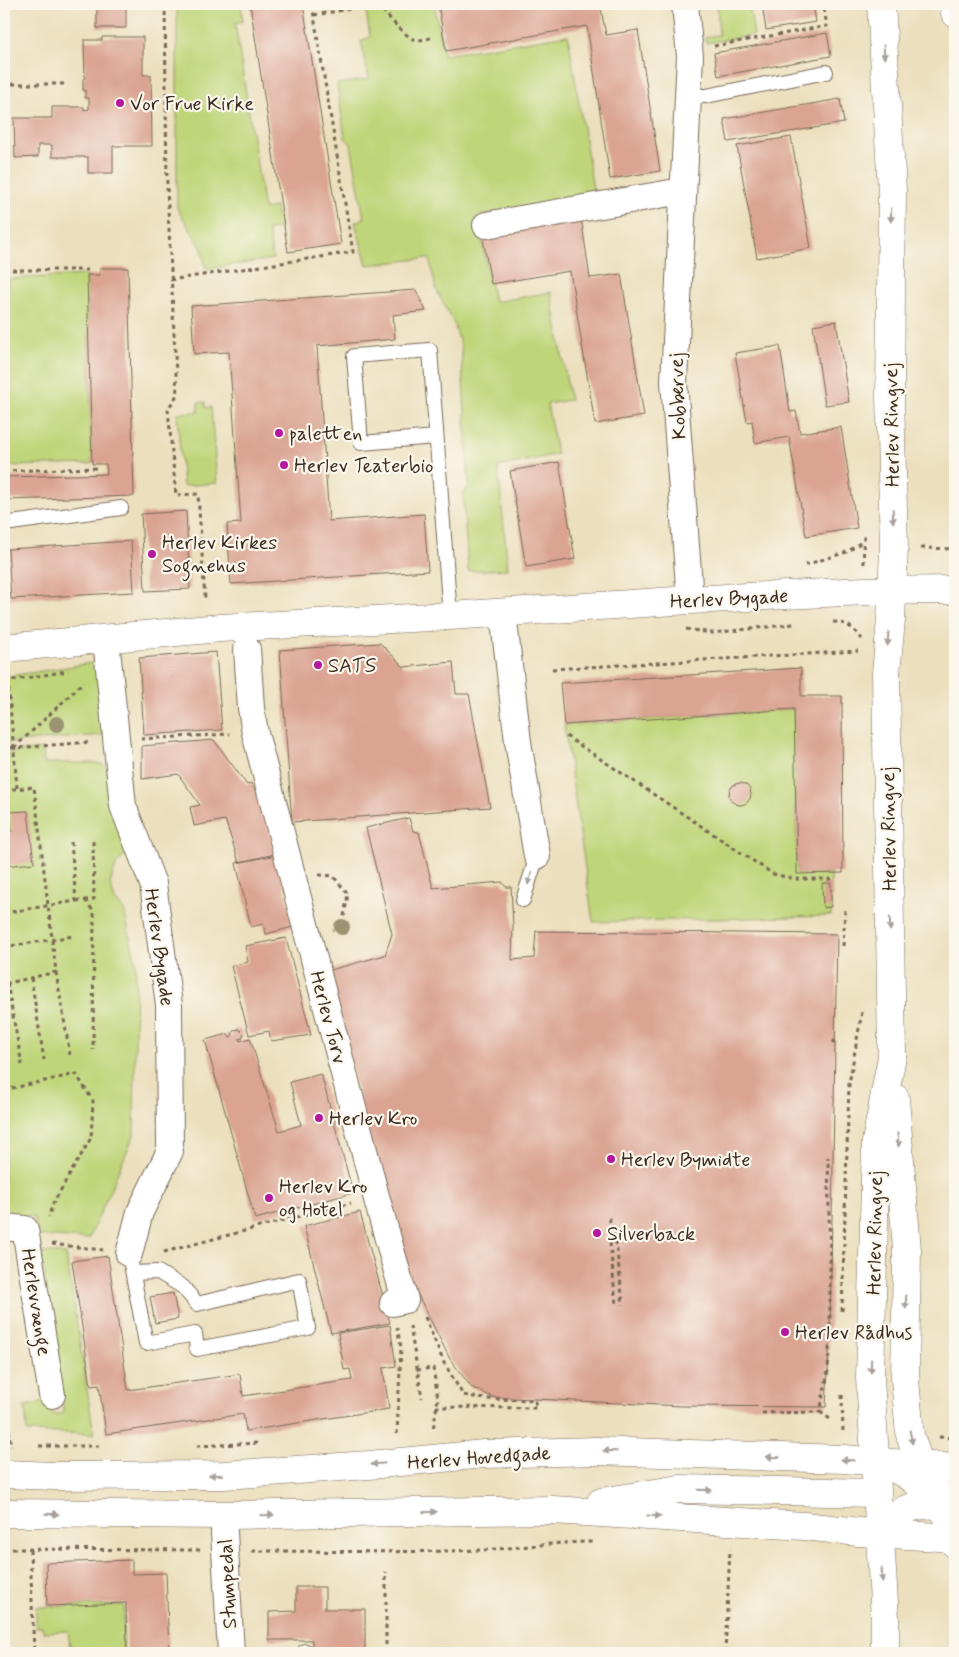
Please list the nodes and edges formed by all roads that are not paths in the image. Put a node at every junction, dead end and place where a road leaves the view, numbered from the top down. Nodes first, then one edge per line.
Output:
1 (686, 4) edge
2 (881, 4) edge
3 (955, 4) edge
4 (955, 13) edge
5 (826, 72) dead end
6 (687, 96) junction
7 (682, 191) junction
8 (486, 226) dead end
9 (436, 437) junction
10 (121, 508) dead end
11 (4, 524) edge
12 (955, 590) edge
13 (892, 591) junction
14 (690, 600) junction
15 (502, 613) junction
16 (450, 616) junction
17 (4, 648) edge
18 (247, 649) dead end
19 (105, 657) junction
20 (537, 856) joint
21 (523, 900) dead end
22 (892, 1056) junction
23 (4, 1227) edge
24 (131, 1263) junction
25 (399, 1302) road end
26 (52, 1395) dead end
27 (874, 1462) junction
28 (920, 1466) junction
29 (955, 1468) edge
30 (4, 1474) edge
31 (876, 1493) junction
32 (946, 1500) edge
33 (553, 1510) junction
34 (4, 1513) edge
35 (222, 1515) junction
36 (879, 1532) junction
37 (955, 1538) edge
38 (955, 1544) edge
39 (230, 1653) edge
40 (884, 1653) edge

1 - 6 street, Kobbervej
2 -> 13 main road, Herlev Ringvej
3 - 4 main road
5 - 6 lane
6 - 7 street, Kobbervej
7 - 8 street
7 - 14 street, Kobbervej
9 - 9 lane
9 - 16 lane
10 - 11 lane
12 - 13 main road, Herlev Bygade
13 - 14 main road, Herlev Bygade
13 -> 22 main road, Herlev Ringvej
14 - 15 main road, Herlev Bygade
15 - 16 main road, Herlev Bygade
15 - 20 street
16 - 19 main road, Herlev Bygade
17 - 19 main road, Herlev Bygade
18 - 25 street, Herlev Torv
19 - 24 street, Herlev Bygade
20 -> 21 lane
22 -> 27 main road, Herlev Ringvej
22 -> 28 main road
23 - 26 street, Herlevvænge
24 - 24 lane
27 - 28 main road, Herlev Hovedgade
27 -> 30 main road, Herlev Hovedgade
27 - 31 main road, Herlev Ringvej
27 - 32 main road
28 - 29 main road, Herlev Hovedgade
28 - 32 main road
31 - 32 main road
33 -> 31 main road
31 - 36 main road, Herlev Ringvej
32 - 36 main road
32 - 37 main road
35 -> 33 main road
33 -> 36 main road
34 -> 35 main road
35 - 39 street, Stumpedal
36 - 37 main road
36 -> 40 main road, Herlev Ringvej
37 - 38 main road

